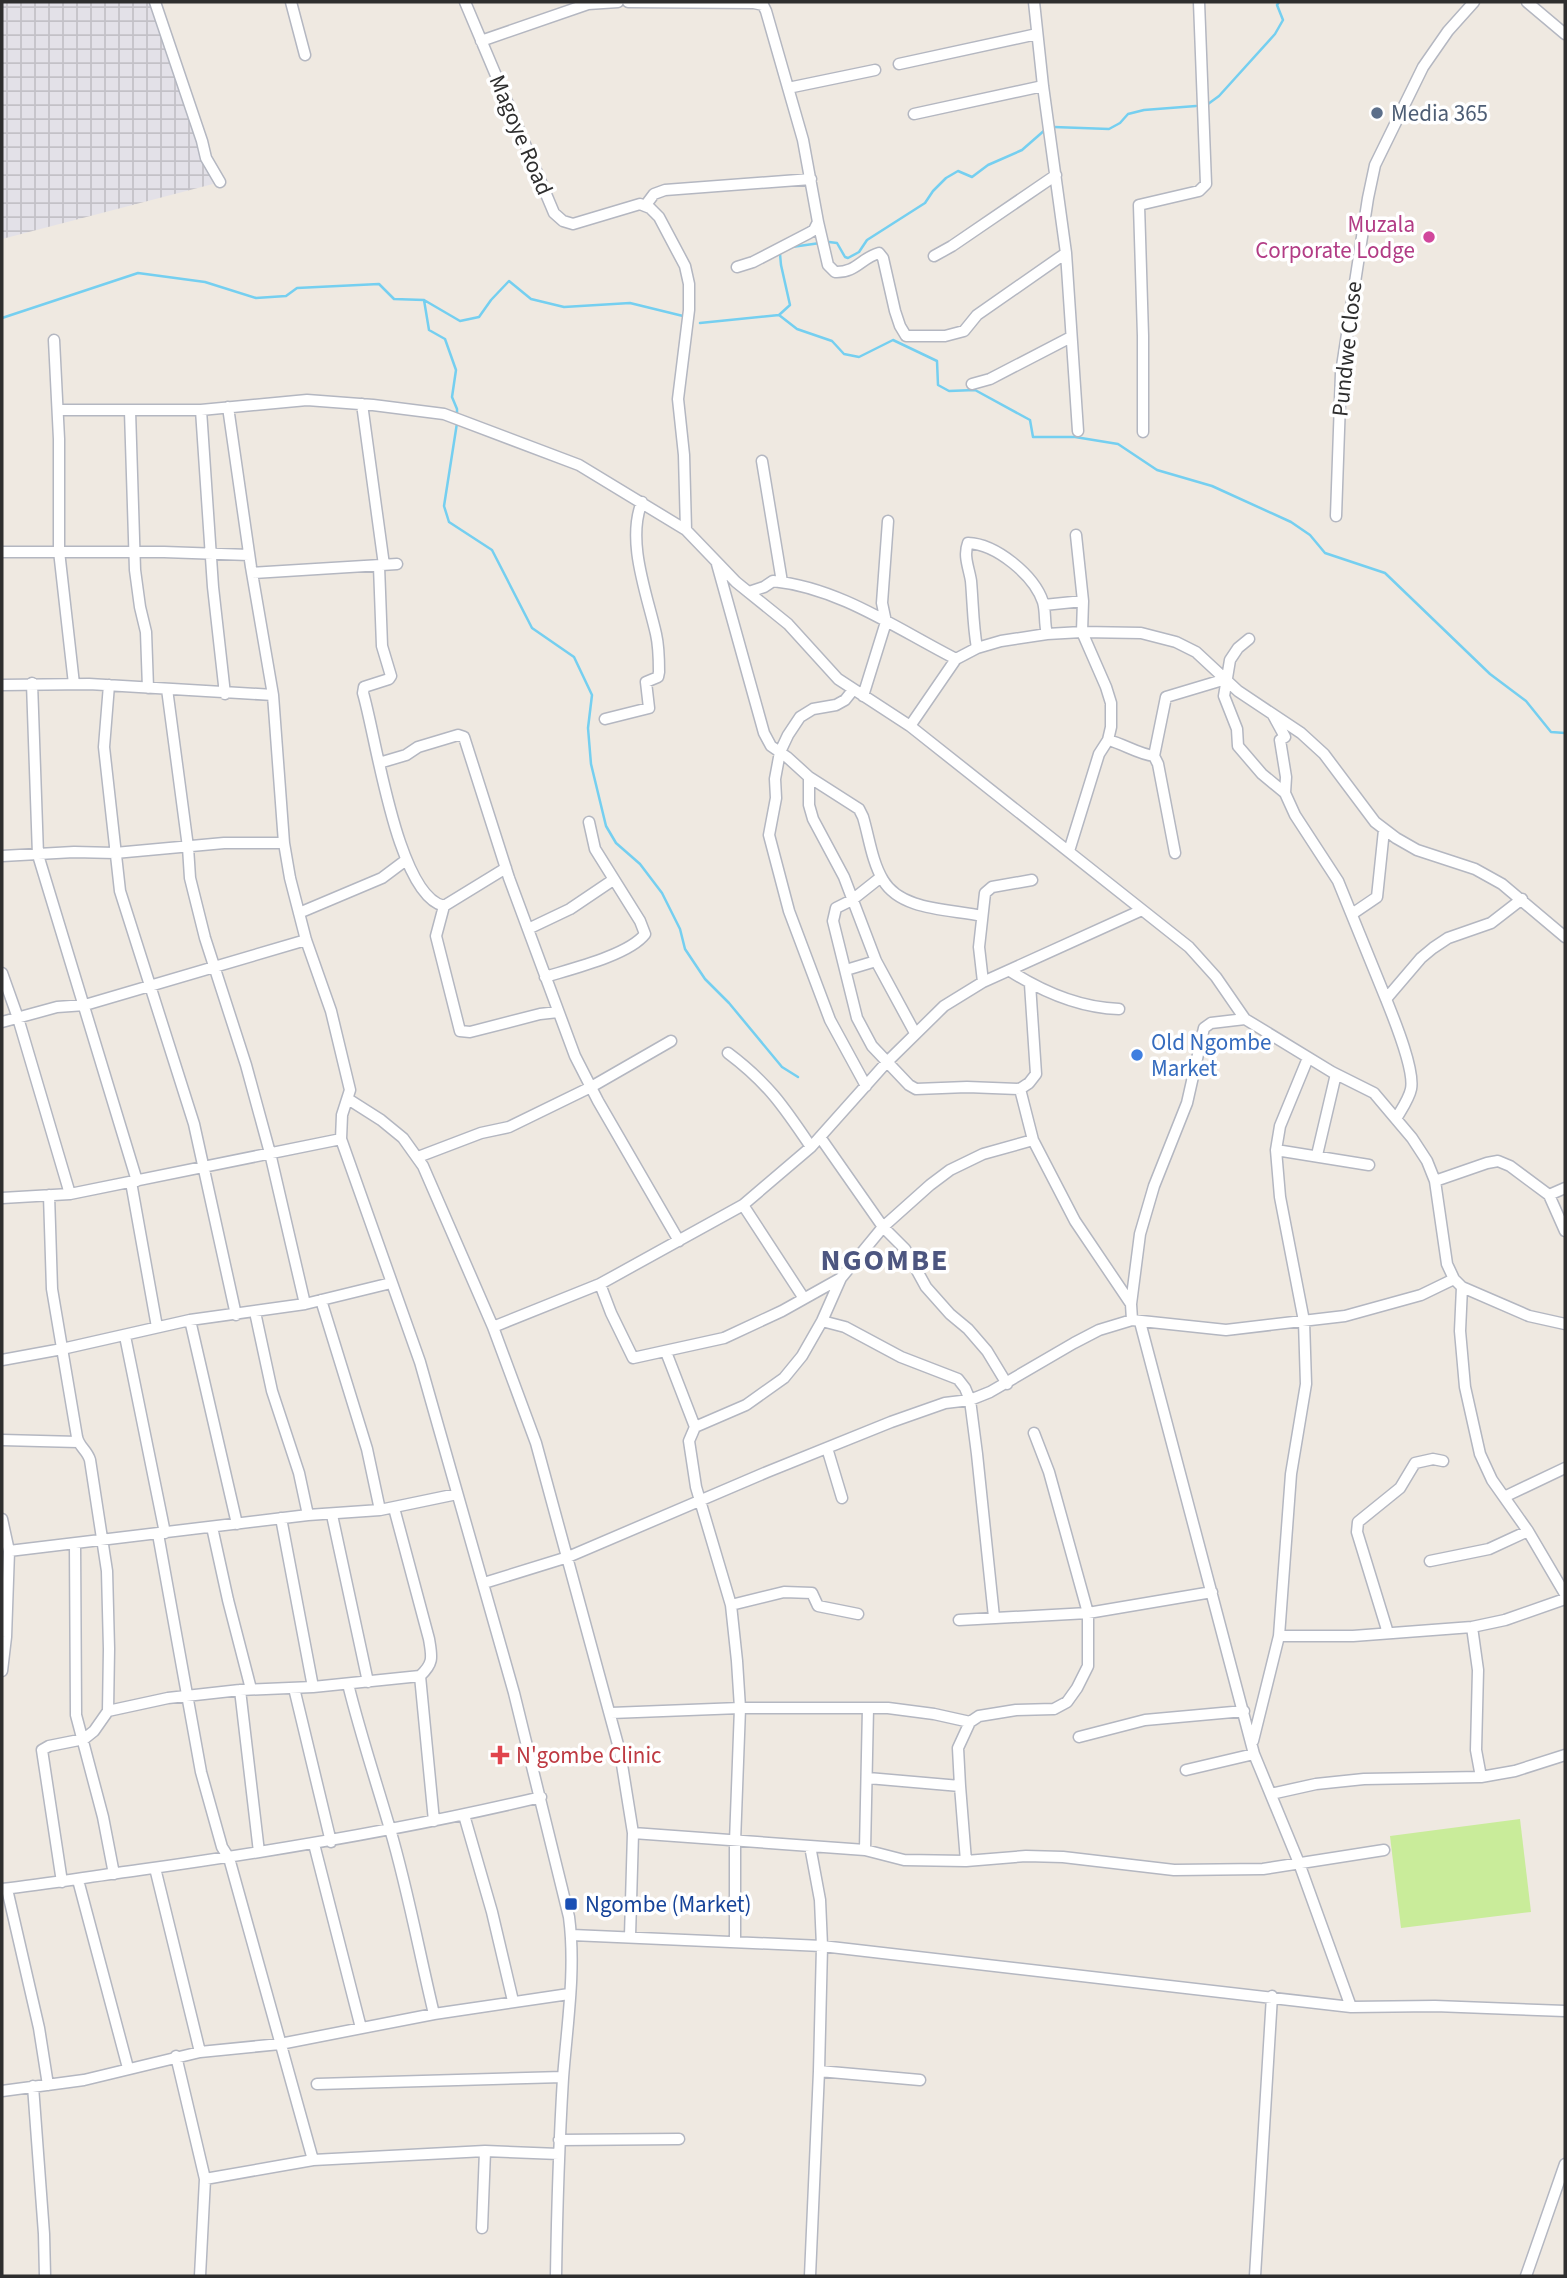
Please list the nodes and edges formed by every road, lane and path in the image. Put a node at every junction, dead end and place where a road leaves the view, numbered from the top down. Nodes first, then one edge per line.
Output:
1 (155, 2) edge
2 (292, 2) edge
3 (465, 2) edge
4 (618, 2) edge
5 (628, 2) edge
6 (1034, 2) edge
7 (1199, 2) edge
8 (1474, 2) edge
9 (1527, 2) edge
10 (1037, 34) junction
11 (1565, 34) edge
12 (481, 41) junction
13 (305, 55) dead end
14 (899, 64) dead end
15 (876, 70) dead end
16 (1043, 86) junction
17 (788, 88) junction
18 (914, 114) dead end
19 (1056, 175) junction
20 (811, 179) junction
21 (220, 182) dead end
22 (646, 206) junction
23 (818, 222) junction
24 (1066, 253) junction
25 (934, 256) dead end
26 (737, 267) dead end
27 (1071, 337) junction
28 (54, 340) dead end
29 (972, 384) dead end
30 (362, 404) junction
31 (228, 407) junction
32 (58, 410) junction
33 (201, 410) junction
34 (130, 411) junction
35 (1078, 430) dead end
36 (1143, 432) dead end
37 (762, 461) dead end
38 (642, 502) junction
39 (1336, 516) dead end
40 (888, 521) dead end
41 (686, 530) junction
42 (1076, 535) dead end
43 (59, 551) junction
44 (2, 552) edge
45 (135, 552) junction
46 (211, 553) junction
47 (249, 555) junction
48 (717, 562) junction
49 (397, 564) dead end
50 (381, 565) junction
51 (252, 573) junction
52 (782, 582) junction
53 (749, 592) junction
54 (1083, 601) junction
55 (1044, 605) junction
56 (886, 622) junction
57 (1082, 632) junction
58 (1047, 634) junction
59 (1249, 639) dead end
60 (977, 648) junction
61 (956, 659) junction
62 (1226, 679) junction
63 (32, 684) junction
64 (74, 684) junction
65 (2, 685) edge
66 (109, 685) junction
67 (148, 688) junction
68 (167, 689) junction
69 (858, 693) junction
70 (225, 694) junction
71 (273, 695) junction
72 (1272, 712) junction
73 (605, 719) dead end
74 (910, 726) junction
75 (1108, 740) junction
76 (780, 752) junction
77 (1154, 756) junction
78 (379, 763) junction
79 (809, 777) junction
80 (1285, 793) junction
81 (589, 822) dead end
82 (1384, 830) junction
83 (284, 843) junction
84 (188, 847) junction
85 (1069, 851) junction
86 (115, 853) junction
87 (1175, 853) dead end
88 (38, 855) junction
89 (2, 856) edge
90 (406, 860) junction
91 (506, 868) junction
92 (881, 877) junction
93 (613, 880) junction
94 (1032, 880) dead end
95 (1522, 899) junction
96 (852, 900) junction
97 (444, 906) junction
98 (1142, 910) junction
99 (299, 913) junction
100 (1352, 914) junction
101 (982, 916) junction
102 (528, 929) junction
103 (1565, 937) edge
104 (306, 940) junction
105 (876, 961) junction
106 (215, 965) junction
107 (846, 970) junction
108 (1010, 971) junction
109 (2, 972) edge
110 (545, 977) junction
111 (983, 982) junction
112 (150, 984) junction
113 (1030, 984) junction
114 (1386, 999) junction
115 (85, 1005) junction
116 (1119, 1009) dead end
117 (558, 1012) junction
118 (18, 1018) junction
119 (1245, 1019) junction
120 (2, 1022) edge
121 (915, 1033) junction
122 (671, 1041) dead end
123 (728, 1053) dead end
124 (1308, 1058) junction
125 (886, 1063) junction
126 (1336, 1074) junction
127 (866, 1086) junction
128 (591, 1087) junction
129 (1020, 1089) junction
130 (348, 1100) junction
131 (1396, 1119) junction
132 (820, 1137) junction
133 (341, 1139) junction
134 (1033, 1140) junction
135 (811, 1147) junction
136 (1276, 1150) junction
137 (270, 1153) junction
138 (1317, 1156) junction
139 (418, 1157) junction
140 (1369, 1164) dead end
141 (204, 1167) junction
142 (134, 1181) junction
143 (1435, 1181) junction
144 (1565, 1188) edge
145 (71, 1194) junction
146 (49, 1195) junction
147 (1549, 1195) junction
148 (2, 1198) edge
149 (743, 1205) junction
150 (883, 1227) junction
151 (1565, 1231) edge
152 (679, 1241) junction
153 (841, 1278) junction
154 (391, 1283) junction
155 (1458, 1283) junction
156 (600, 1284) junction
157 (803, 1297) junction
158 (321, 1300) junction
159 (304, 1304) junction
160 (1131, 1304) junction
161 (255, 1312) junction
162 (236, 1315) junction
163 (190, 1320) junction
164 (822, 1321) junction
165 (1136, 1321) junction
166 (1304, 1321) junction
167 (1565, 1324) edge
168 (157, 1326) junction
169 (493, 1327) junction
170 (125, 1336) junction
171 (62, 1349) junction
172 (666, 1352) junction
173 (2, 1360) edge
174 (1007, 1384) junction
175 (970, 1399) junction
176 (695, 1427) junction
177 (1034, 1433) dead end
178 (2, 1440) edge
179 (78, 1443) junction
180 (827, 1448) junction
181 (1443, 1461) dead end
182 (1565, 1468) edge
183 (457, 1494) junction
184 (1504, 1497) junction
185 (842, 1498) dead end
186 (699, 1502) junction
187 (394, 1508) junction
188 (380, 1510) junction
189 (309, 1515) junction
190 (331, 1515) junction
191 (281, 1518) junction
192 (2, 1519) edge
193 (237, 1524) junction
194 (212, 1527) junction
195 (1528, 1531) junction
196 (162, 1533) junction
197 (104, 1541) junction
198 (75, 1544) junction
199 (9, 1551) junction
200 (568, 1557) junction
201 (1430, 1561) dead end
202 (484, 1583) junction
203 (1212, 1592) junction
204 (1565, 1596) edge
205 (731, 1605) junction
206 (1088, 1613) junction
207 (858, 1614) dead end
208 (4, 1618) edge
209 (994, 1618) junction
210 (959, 1620) dead end
211 (1472, 1627) junction
212 (1388, 1633) junction
213 (1279, 1636) junction
214 (2, 1671) edge
215 (420, 1676) junction
216 (368, 1682) junction
217 (348, 1684) junction
218 (313, 1687) junction
219 (294, 1688) junction
220 (246, 1690) junction
221 (187, 1696) junction
222 (740, 1708) junction
223 (868, 1708) junction
224 (108, 1711) junction
225 (1244, 1711) junction
226 (611, 1713) junction
227 (970, 1722) junction
228 (1079, 1737) dead end
229 (84, 1739) junction
230 (1253, 1749) junction
231 (1565, 1755) edge
232 (1186, 1770) dead end
233 (1481, 1777) junction
234 (867, 1779) junction
235 (960, 1786) junction
236 (1271, 1794) junction
237 (541, 1797) junction
238 (464, 1815) junction
239 (434, 1821) junction
240 (390, 1829) junction
241 (633, 1833) junction
242 (331, 1842) junction
243 (735, 1842) junction
244 (314, 1844) junction
245 (810, 1846) junction
246 (865, 1850) junction
247 (1384, 1850) dead end
248 (260, 1852) junction
249 (229, 1858) junction
250 (966, 1861) junction
251 (1299, 1864) junction
252 (155, 1868) junction
253 (114, 1874) junction
254 (78, 1880) junction
255 (62, 1882) junction
256 (5, 1889) edge
257 (572, 1935) junction
258 (630, 1936) junction
259 (735, 1942) junction
260 (822, 1946) junction
261 (569, 1994) junction
262 (1272, 1996) junction
263 (513, 2001) junction
264 (1351, 2007) junction
265 (1565, 2011) edge
266 (434, 2014) junction
267 (361, 2028) junction
268 (280, 2044) junction
269 (200, 2052) junction
270 (176, 2056) junction
271 (128, 2068) junction
272 (819, 2071) junction
273 (564, 2077) junction
274 (920, 2080) dead end
275 (317, 2084) dead end
276 (48, 2085) junction
277 (33, 2086) junction
278 (2, 2091) edge
279 (679, 2139) dead end
280 (559, 2140) junction
281 (485, 2151) junction
282 (559, 2154) junction
283 (313, 2160) junction
284 (1565, 2164) edge
285 (205, 2179) junction
286 (482, 2228) dead end
287 (45, 2276) edge
288 (200, 2276) edge
289 (556, 2276) edge
290 (810, 2276) edge
291 (1255, 2276) edge
292 (1526, 2276) edge

1 - 21 street
2 - 13 street
3 - 12 street, Magoye Road
4 - 12 street
5 - 17 street
6 - 10 street
7 - 36 street
8 - 39 street, Pundwe Close
9 - 11 street
10 - 14 street
10 - 16 street
12 - 22 street, Magoye Road
15 - 17 street
16 - 18 street
16 - 19 street
17 - 20 street
19 - 24 street
19 - 25 street
20 - 22 street
20 - 23 street
22 - 41 street
23 - 24 street
23 - 26 street
24 - 27 street
27 - 29 street
27 - 35 street
28 - 32 street
30 - 31 street
30 - 38 street
30 - 50 street
31 - 33 street
31 - 47 street
32 - 34 street
32 - 43 street
33 - 34 street
33 - 46 street
34 - 45 street
37 - 52 street
38 - 41 street
38 - 73 street
40 - 56 street
41 - 48 street
42 - 54 street
43 - 44 street
43 - 45 street
43 - 64 street
45 - 46 street
45 - 67 street
46 - 47 street
46 - 70 street
47 - 51 street
48 - 53 street
48 - 76 street
49 - 50 street
50 - 51 street
50 - 78 street
51 - 71 street
52 - 53 street
52 - 56 street
53 - 69 street
54 - 55 street
54 - 57 street
55 - 58 street
55 - 60 street
56 - 61 street
56 - 69 street
57 - 58 street
57 - 62 street
57 - 75 street
58 - 60 street
59 - 62 street
60 - 61 street
61 - 74 street
62 - 72 street
62 - 77 street
62 - 80 street
63 - 64 street
63 - 65 street
63 - 88 street
64 - 66 street
66 - 67 street
66 - 86 street
67 - 68 street
68 - 70 street
68 - 84 street
69 - 74 street
69 - 76 street
70 - 71 street
71 - 83 street
72 - 80 street
72 - 82 street
74 - 85 street
75 - 77 street
75 - 85 street
76 - 79 street
76 - 127 street
77 - 87 street
78 - 90 street
78 - 91 street
79 - 92 street
79 - 96 street
80 - 100 street
81 - 93 street
82 - 95 street
82 - 100 street
83 - 84 street
83 - 99 street
84 - 86 street
84 - 106 street
85 - 98 street
86 - 88 street
86 - 112 street
88 - 89 street
88 - 115 street
90 - 97 street
90 - 99 street
91 - 97 street
91 - 102 street
92 - 96 street
92 - 101 street
93 - 102 street
93 - 110 street
94 - 101 street
95 - 103 street
95 - 114 street
96 - 105 street
96 - 107 street
97 - 117 street
98 - 108 street
98 - 119 street
99 - 104 street
100 - 114 street
101 - 111 street
102 - 110 street
104 - 106 street
104 - 130 street
105 - 107 street
105 - 121 street
106 - 112 street
106 - 137 street
107 - 125 street
108 - 111 street
108 - 113 street
109 - 118 street
110 - 117 street
111 - 121 street
112 - 115 street
112 - 141 street
113 - 116 street
113 - 129 street
114 - 131 street
115 - 118 street
115 - 142 street
117 - 128 street
118 - 120 street
118 - 145 street
119 - 124 street
119 - 160 street
121 - 125 street
122 - 128 street
123 - 135 street
124 - 126 street
124 - 136 street
125 - 127 street
125 - 129 street
126 - 131 street
126 - 138 street
127 - 132 street
128 - 139 street
128 - 152 street
129 - 134 street
130 - 133 street
130 - 139 street
131 - 143 street
132 - 135 street
132 - 150 street
133 - 137 street
133 - 154 street
134 - 150 street
134 - 160 street
135 - 149 street
136 - 138 street
136 - 166 street
137 - 141 street
137 - 159 street
138 - 140 street
139 - 169 street
141 - 142 street
141 - 162 street
142 - 145 street
142 - 168 street
143 - 147 street
143 - 155 street
144 - 147 street
145 - 146 street
146 - 148 street
146 - 171 street
147 - 151 street
149 - 152 street
149 - 157 street
150 - 153 street
150 - 174 street
152 - 156 street
153 - 157 street
153 - 164 street
154 - 158 street
154 - 183 street
155 - 166 street
155 - 167 street
155 - 184 street
156 - 169 street
156 - 172 street
157 - 172 street
158 - 159 street
158 - 188 street
159 - 161 street
160 - 165 street
161 - 162 street
161 - 189 street
162 - 163 street
163 - 168 street
163 - 193 street
164 - 175 street
164 - 176 street
165 - 166 street
165 - 174 street
165 - 203 street
166 - 213 street
168 - 170 street
169 - 200 street
170 - 171 street
170 - 196 street
171 - 173 street
171 - 179 street
172 - 176 street
174 - 175 street
175 - 180 street
175 - 209 street
176 - 186 street
177 - 206 street
178 - 179 street
179 - 197 street
180 - 185 street
180 - 186 street
181 - 212 street
182 - 184 street
183 - 187 street
183 - 202 street
184 - 195 street
186 - 200 street
186 - 205 street
187 - 188 street
187 - 215 street
188 - 190 street
189 - 190 street
189 - 191 street
190 - 216 street
191 - 193 street
191 - 218 street
192 - 199 street
193 - 194 street
194 - 196 street
194 - 220 street
195 - 201 street
195 - 204 street
196 - 197 street
196 - 221 street
197 - 198 street
197 - 224 street
198 - 199 street
198 - 229 street
199 - 208 street
200 - 202 street
200 - 226 street
202 - 237 street
203 - 206 street
203 - 225 street
204 - 211 street
205 - 207 street
205 - 222 street
206 - 209 street
206 - 227 street
208 - 214 street
209 - 210 street
211 - 212 street
211 - 233 street
212 - 213 street
213 - 230 street
215 - 216 street
215 - 239 street
216 - 217 street
217 - 218 street
217 - 240 street
218 - 219 street
219 - 220 street
219 - 242 street
220 - 221 street
220 - 248 street
221 - 224 street
221 - 249 street
222 - 223 street
222 - 226 street
222 - 243 street
223 - 227 street
223 - 234 street
224 - 229 street
225 - 228 street
225 - 230 street
226 - 241 street
227 - 235 street
229 - 253 street
229 - 255 street
230 - 232 street
230 - 236 street
231 - 233 street
233 - 236 street
234 - 235 street
234 - 246 street
235 - 250 street
236 - 251 street
237 - 238 street
237 - 257 street
238 - 239 street
238 - 263 street
239 - 240 street
240 - 242 street
240 - 266 street
241 - 243 street
241 - 258 street
242 - 244 street
243 - 245 street
243 - 259 street
244 - 248 street
244 - 267 street
245 - 246 street
245 - 260 street
246 - 250 street
247 - 251 street
248 - 249 street
249 - 252 street
249 - 268 street
250 - 251 street
251 - 264 street
252 - 253 street
252 - 269 street
253 - 254 street
254 - 255 street
254 - 271 street
255 - 256 street
256 - 276 street
257 - 258 street
257 - 261 street
258 - 259 street
259 - 260 street
260 - 262 street
260 - 272 street
261 - 263 street
261 - 273 street
262 - 264 street
262 - 291 street
263 - 266 street
264 - 265 street
266 - 267 street
267 - 268 street
268 - 269 street
268 - 283 street
269 - 270 street
270 - 271 street
270 - 285 street
271 - 276 street
272 - 274 street
272 - 290 street
273 - 275 street
273 - 280 street
276 - 277 street
277 - 278 street
277 - 287 street
279 - 280 street
280 - 282 street
281 - 282 street
281 - 283 street
281 - 286 street
282 - 289 street
283 - 285 street
284 - 292 street
285 - 288 street

